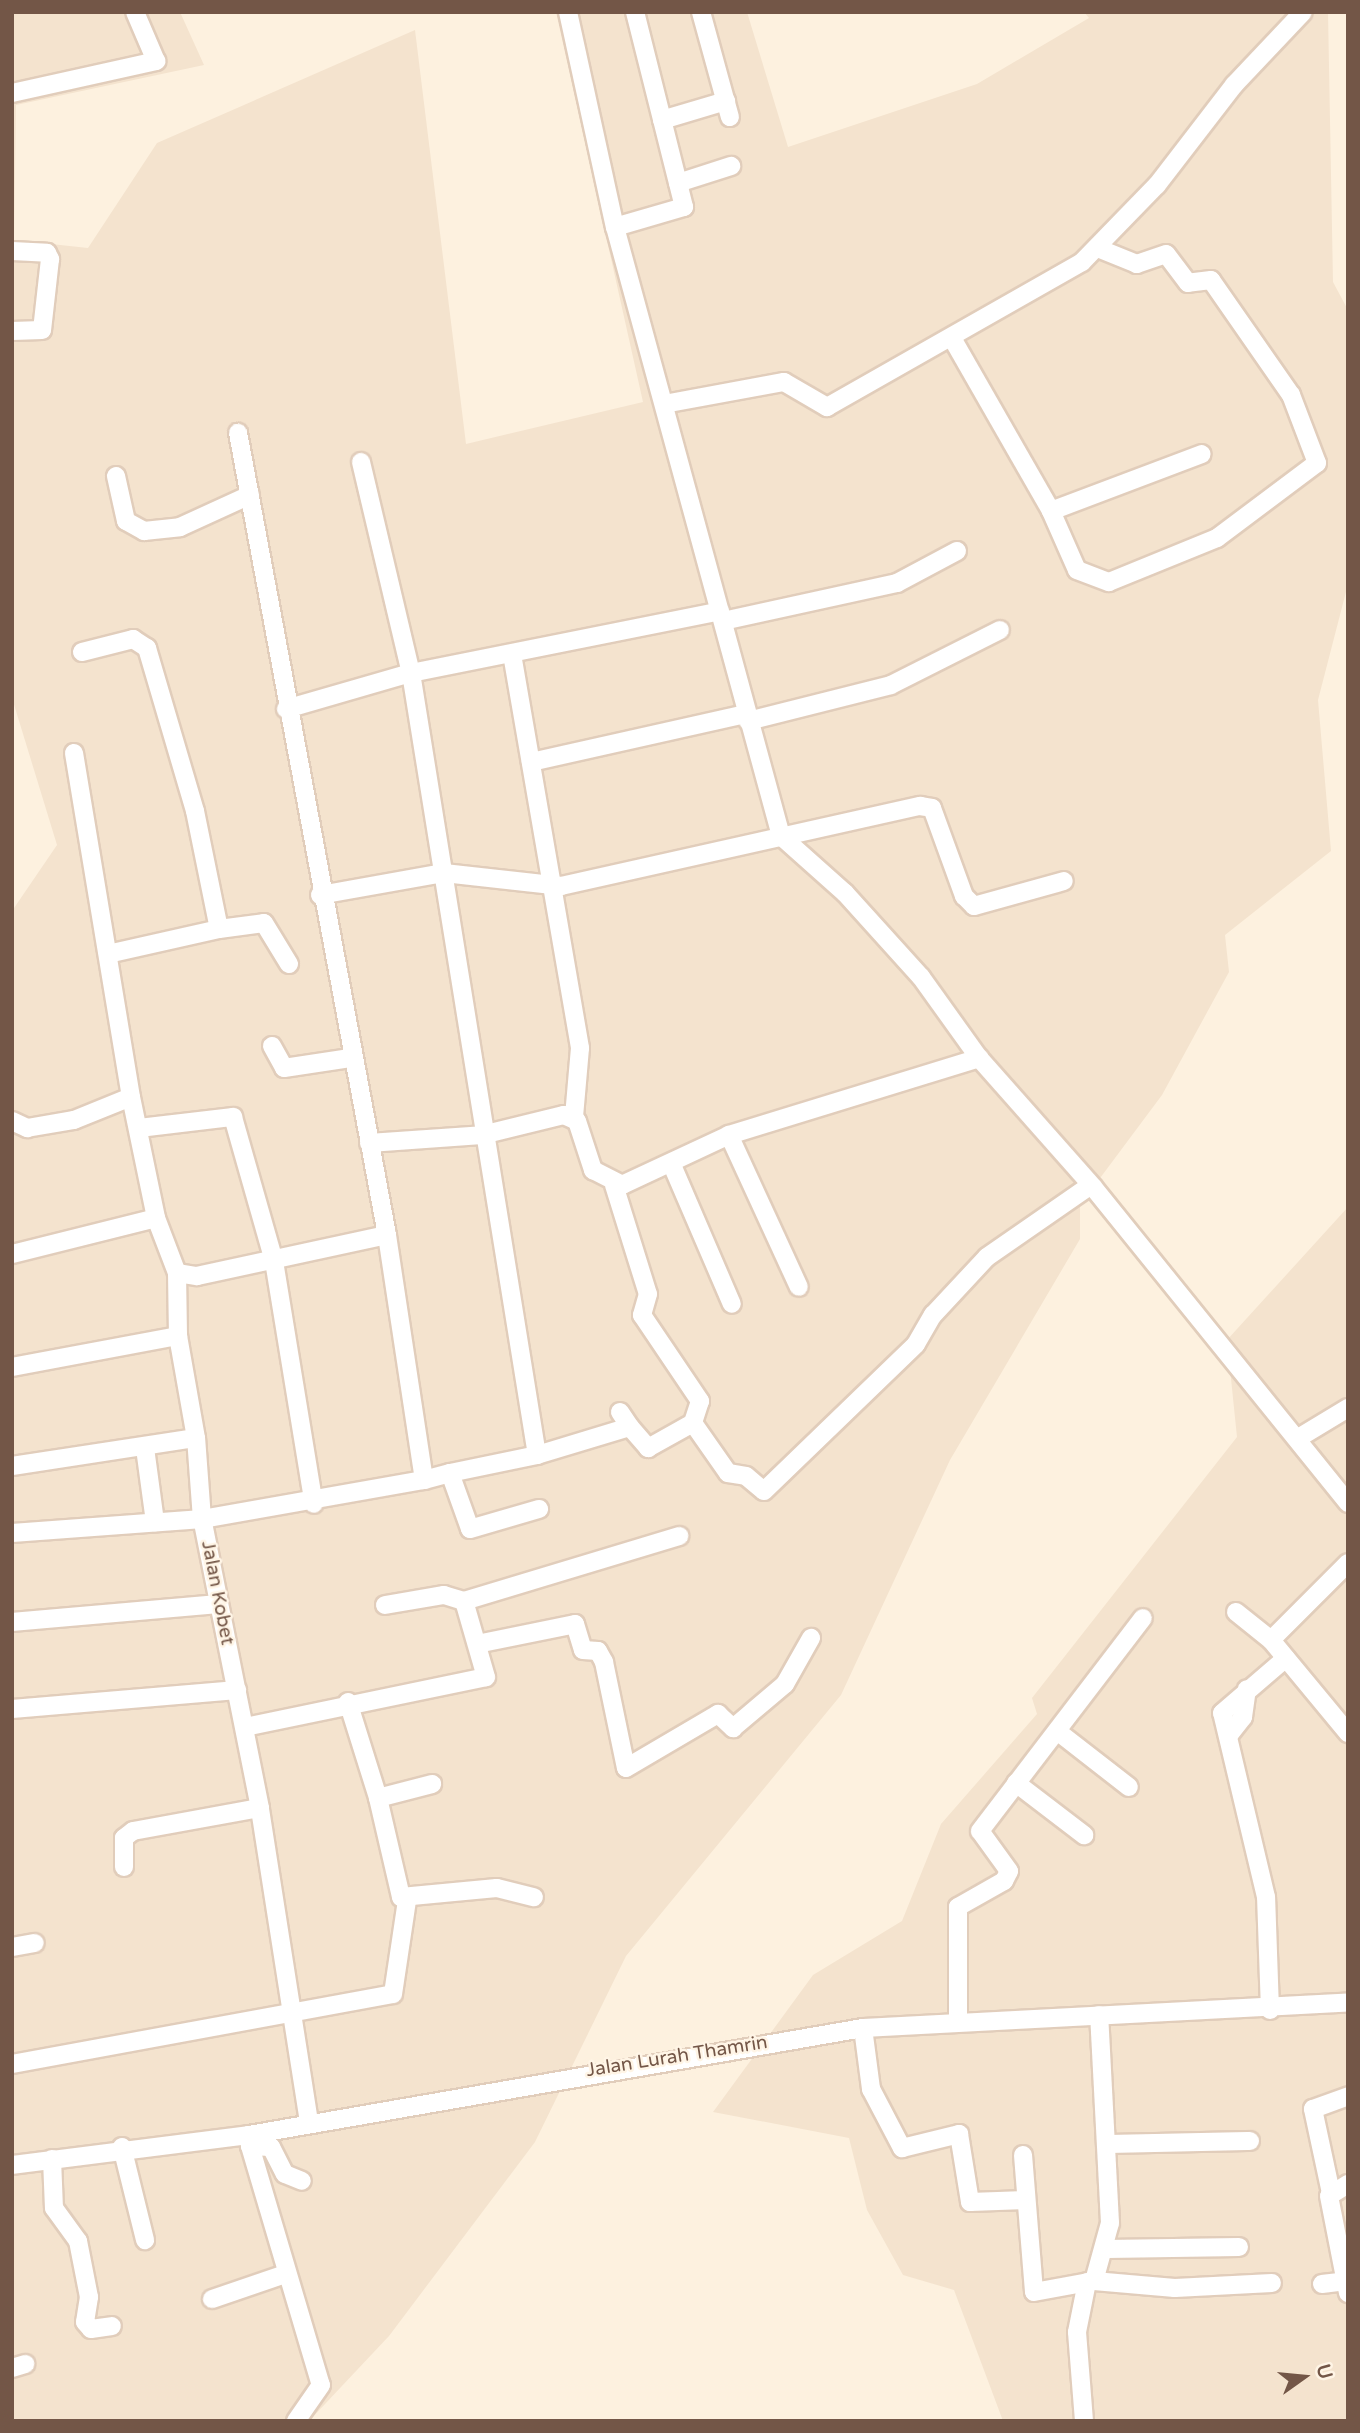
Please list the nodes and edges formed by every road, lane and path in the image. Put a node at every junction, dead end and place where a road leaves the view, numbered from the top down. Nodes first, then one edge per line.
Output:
1 (135, 12) edge
2 (568, 12) edge
3 (635, 12) edge
4 (701, 12) edge
5 (1303, 12) edge
6 (12, 93) edge
7 (662, 120) junction
8 (731, 166) dead end
9 (678, 183) junction
10 (615, 227) junction
11 (1100, 249) junction
12 (12, 251) edge
13 (12, 331) edge
14 (952, 338) junction
15 (664, 404) junction
16 (238, 433) dead end
17 (1202, 454) dead end
18 (360, 462) dead end
19 (116, 476) dead end
20 (250, 495) junction
21 (1051, 511) junction
22 (957, 551) dead end
23 (722, 616) junction
24 (1000, 630) dead end
25 (82, 652) dead end
26 (512, 654) junction
27 (411, 673) junction
28 (286, 709) junction
29 (747, 718) junction
30 (74, 753) dead end
31 (531, 762) junction
32 (781, 836) junction
33 (444, 873) junction
34 (1064, 881) dead end
35 (550, 886) junction
36 (320, 895) junction
37 (219, 929) junction
38 (108, 954) junction
39 (289, 964) dead end
40 (272, 1046) dead end
41 (350, 1058) junction
42 (979, 1058) junction
43 (131, 1097) junction
44 (574, 1117) junction
45 (12, 1121) edge
46 (139, 1128) junction
47 (482, 1135) junction
48 (729, 1135) junction
49 (369, 1143) junction
50 (672, 1165) junction
51 (614, 1185) junction
52 (1091, 1185) junction
53 (156, 1218) junction
54 (387, 1235) junction
55 (12, 1254) edge
56 (274, 1261) junction
57 (177, 1273) junction
58 (799, 1287) dead end
59 (732, 1304) dead end
60 (178, 1336) junction
61 (12, 1367) edge
62 (1348, 1408) edge
63 (693, 1423) junction
64 (1300, 1437) junction
65 (196, 1438) junction
66 (145, 1448) junction
67 (537, 1455) junction
68 (12, 1466) edge
69 (450, 1474) junction
70 (424, 1480) junction
71 (1348, 1503) edge
72 (314, 1504) junction
73 (540, 1509) dead end
74 (202, 1519) junction
75 (155, 1522) junction
76 (12, 1533) edge
77 (679, 1536) dead end
78 (1348, 1563) edge
79 (464, 1601) junction
80 (218, 1604) junction
81 (385, 1605) dead end
82 (1236, 1612) dead end
83 (1143, 1618) dead end
84 (12, 1622) edge
85 (811, 1638) dead end
86 (1270, 1640) junction
87 (477, 1644) junction
88 (1286, 1658) junction
89 (237, 1690) junction
90 (348, 1702) junction
91 (12, 1709) edge
92 (245, 1727) junction
93 (1347, 1729) edge
94 (1057, 1731) junction
95 (1016, 1783) junction
96 (432, 1784) dead end
97 (1129, 1787) dead end
98 (378, 1798) junction
99 (260, 1808) junction
100 (1084, 1835) dead end
101 (124, 1867) dead end
102 (534, 1897) dead end
103 (407, 1900) junction
104 (36, 1943) dead end
105 (12, 1947) edge
106 (1348, 2003) edge
107 (293, 2010) junction
108 (1270, 2010) junction
109 (1099, 2015) junction
110 (958, 2020) junction
111 (863, 2028) junction
112 (12, 2064) edge
113 (1348, 2096) edge
114 (309, 2122) junction
115 (249, 2140) junction
116 (1250, 2141) dead end
117 (1106, 2144) junction
118 (121, 2147) junction
119 (1023, 2155) dead end
120 (52, 2159) junction
121 (12, 2165) edge
122 (302, 2181) dead end
123 (1348, 2184) edge
124 (1331, 2193) junction
125 (1026, 2200) junction
126 (145, 2240) dead end
127 (1239, 2247) dead end
128 (1107, 2249) junction
129 (285, 2274) junction
130 (1090, 2282) junction
131 (1272, 2283) dead end
132 (1322, 2284) dead end
133 (1347, 2285) edge
134 (212, 2299) dead end
135 (112, 2326) dead end
136 (296, 2421) edge
137 (1084, 2421) edge

1 - 6 street
2 - 10 street
3 - 7 street
4 - 7 street
5 - 11 street
7 - 9 street
8 - 9 street
9 - 10 street
10 - 15 street
11 - 14 street
11 - 21 street
12 - 13 street
14 - 15 street
14 - 21 street
15 - 23 street
16 - 20 street
17 - 21 street
18 - 27 street
19 - 20 street
20 - 28 street
22 - 23 street
23 - 26 street
23 - 29 street
24 - 29 street
25 - 37 street
26 - 27 street
26 - 31 street
27 - 28 street
27 - 33 street
28 - 36 street
29 - 31 street
29 - 32 street
30 - 38 street, Jalan Kobet
31 - 35 street
32 - 34 street
32 - 35 street
32 - 42 street
33 - 35 street
33 - 36 street
33 - 47 street
35 - 44 street
36 - 41 street
37 - 38 street
37 - 39 street
38 - 43 street, Jalan Kobet
40 - 41 street
41 - 49 street
42 - 48 street
42 - 52 street
43 - 45 street
43 - 46 street, Jalan Kobet
44 - 47 street
44 - 51 street
46 - 53 street, Jalan Kobet
46 - 56 street
47 - 49 street
47 - 67 street
48 - 50 street
48 - 58 street
49 - 54 street
50 - 51 street
50 - 59 street
51 - 63 street
52 - 63 street
52 - 64 street
53 - 55 street
53 - 57 street, Jalan Kobet
54 - 56 street
54 - 70 street
56 - 57 street
56 - 72 street
57 - 60 street, Jalan Kobet
60 - 61 street
60 - 65 street, Jalan Kobet
62 - 64 street
63 - 67 street
64 - 71 street
65 - 66 street
65 - 74 street, Jalan Kobet
66 - 68 street
66 - 75 street
67 - 69 street
69 - 70 street
69 - 73 street
70 - 72 street
72 - 74 street
74 - 75 street
74 - 80 street, Jalan Kobet
75 - 76 street
77 - 79 street
78 - 86 street
79 - 81 street
79 - 87 street
80 - 84 street
80 - 89 street, Jalan Kobet
82 - 86 street
83 - 94 street
85 - 87 street
86 - 88 street
87 - 90 street
88 - 93 street
88 - 108 street
89 - 91 street
89 - 92 street, Jalan Kobet
90 - 92 street
90 - 98 street
92 - 99 street, Jalan Kobet
94 - 95 street
94 - 97 street
95 - 100 street
95 - 110 street
96 - 98 street
98 - 103 street
99 - 101 street
99 - 107 street, Jalan Kobet
102 - 103 street
103 - 107 street
104 - 105 street
106 - 108 street, Jalan Lurah Thamrin
107 - 112 street
107 - 114 street, Jalan Kobet
108 - 109 street, Jalan Lurah Thamrin
109 - 110 street, Jalan Lurah Thamrin
109 - 117 street
110 - 111 street, Jalan Lurah Thamrin
111 - 114 street, Jalan Lurah Thamrin
111 - 125 street
113 - 124 street
114 - 115 street, Jalan Lurah Thamrin
115 - 118 street, Jalan Lurah Thamrin
115 - 122 street
115 - 129 street
116 - 117 street
117 - 128 street
118 - 120 street, Jalan Lurah Thamrin
118 - 126 street
119 - 125 street
120 - 121 street, Jalan Lurah Thamrin
120 - 135 street
123 - 124 street
124 - 133 street
125 - 130 street
127 - 128 street
128 - 130 street
129 - 134 street
129 - 136 street
130 - 131 street
130 - 137 street
132 - 133 street

